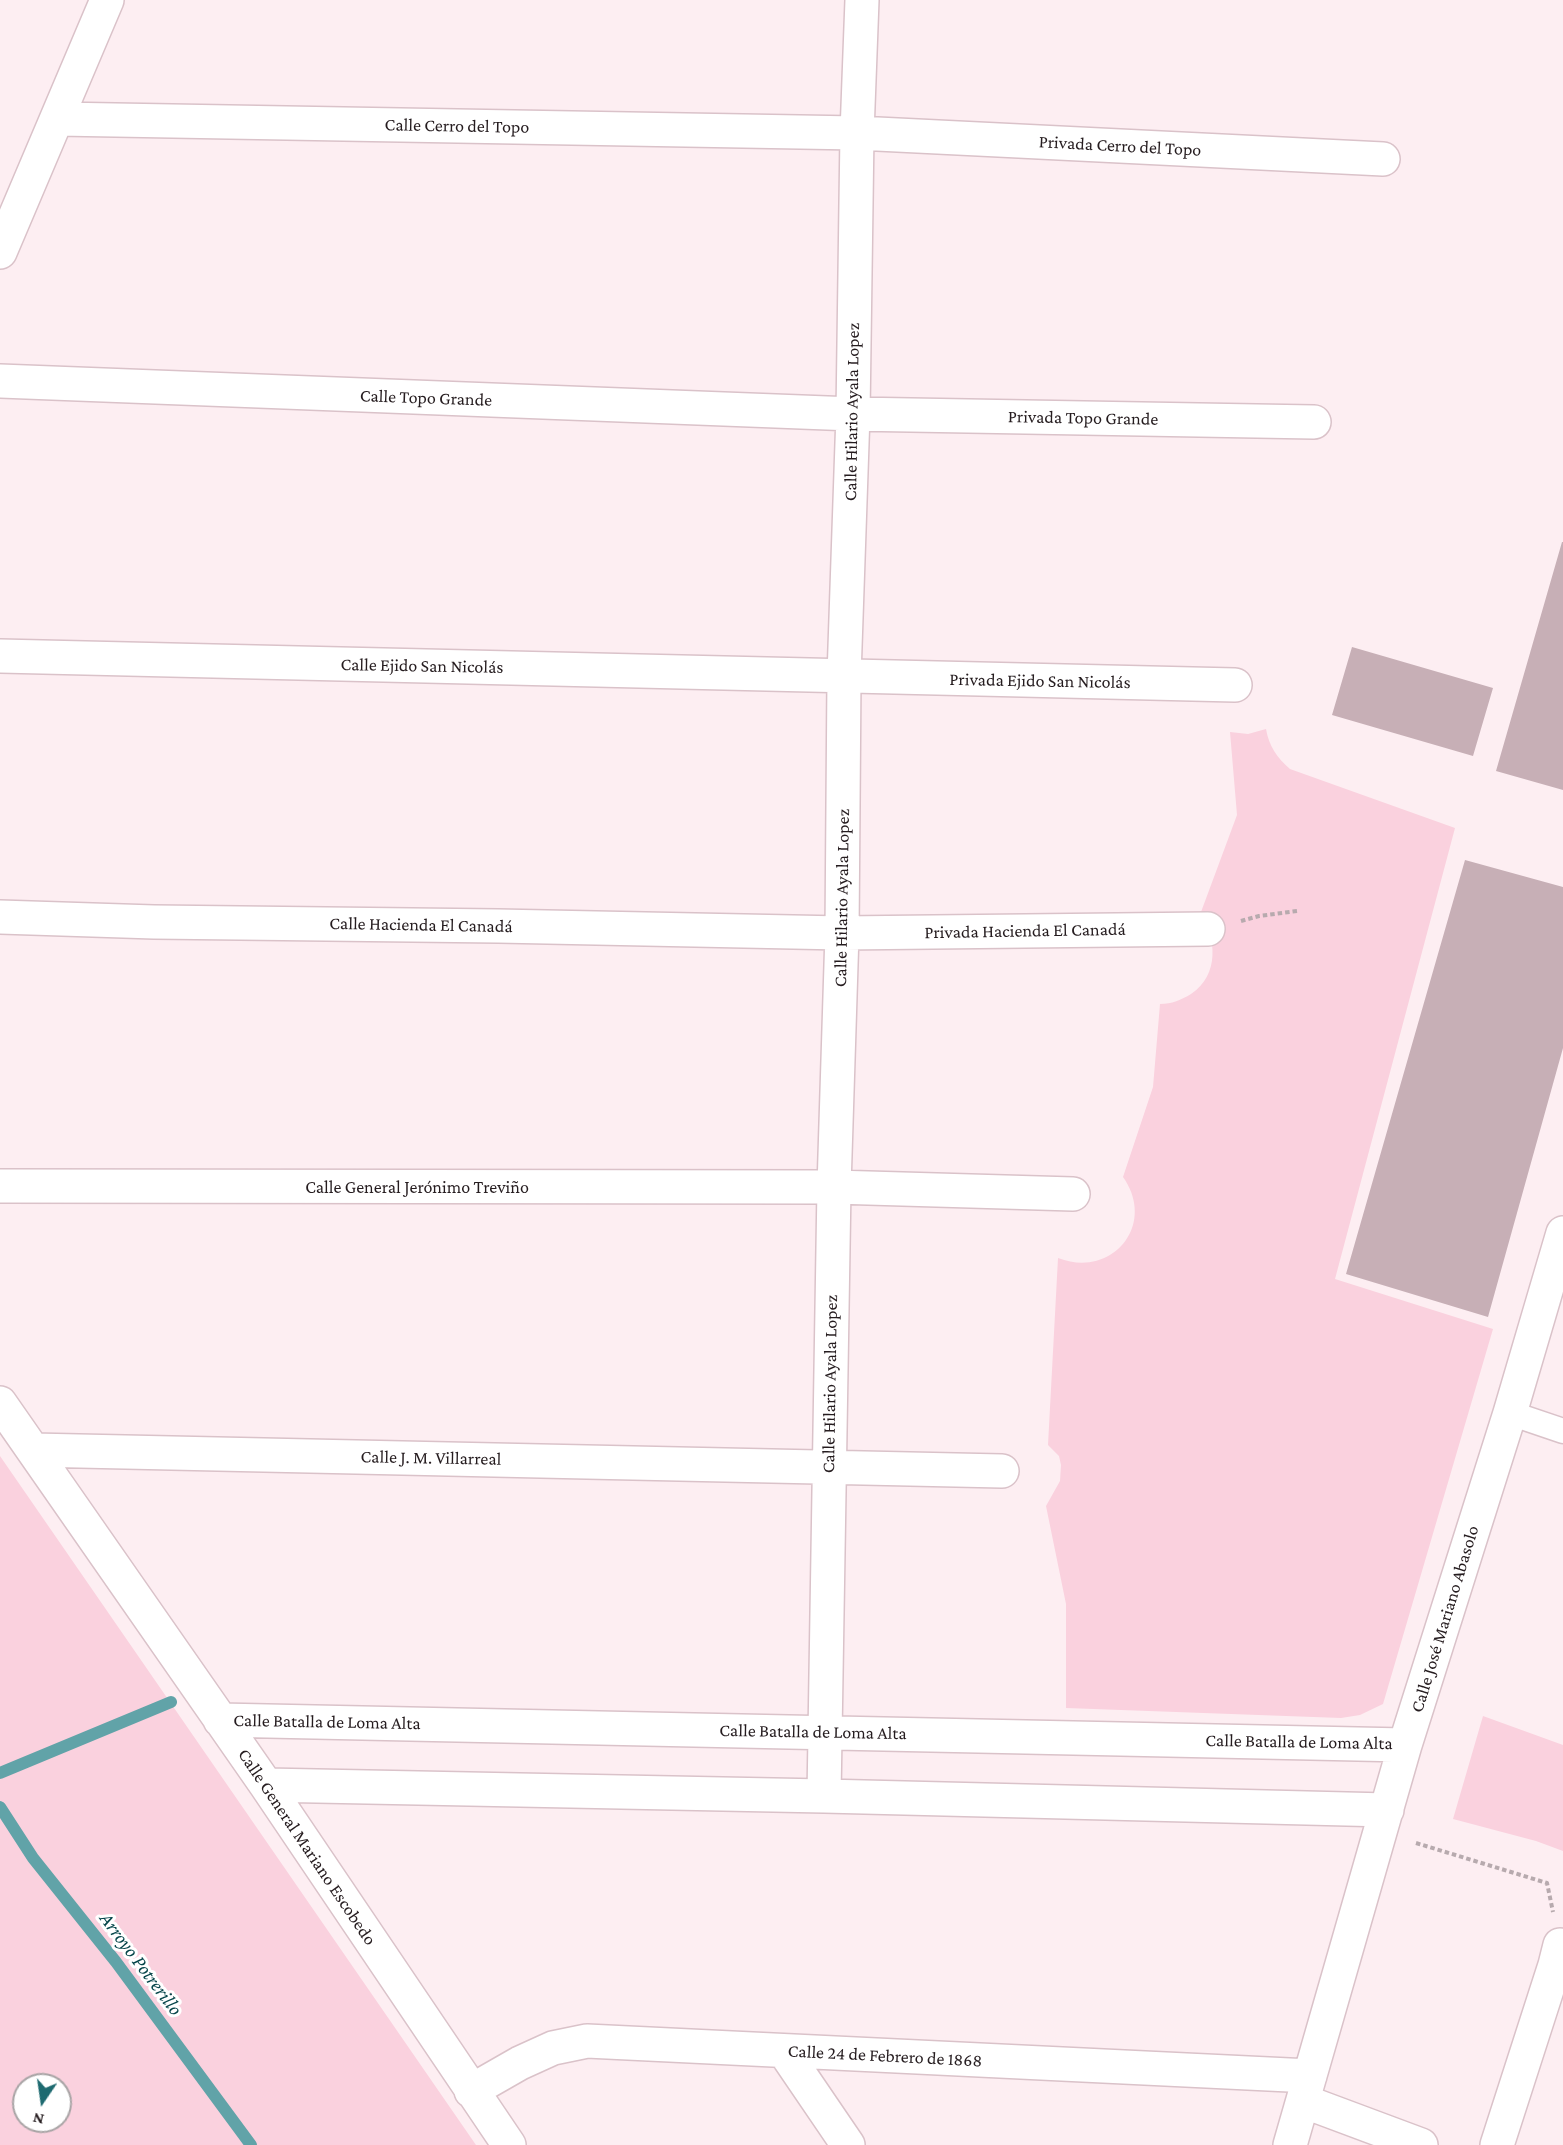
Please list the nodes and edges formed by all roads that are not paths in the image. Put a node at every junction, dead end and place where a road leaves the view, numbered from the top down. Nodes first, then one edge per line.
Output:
1 (107, 0) edge
2 (862, 0) edge
3 (58, 119) junction
4 (857, 133) junction
5 (1383, 159) dead end
6 (0, 252) edge
7 (0, 381) edge
8 (853, 414) junction
9 (1314, 422) dead end
10 (0, 656) edge
11 (844, 676) junction
12 (1235, 685) dead end
13 (0, 916) edge
14 (1208, 929) road end
15 (842, 933) junction
16 (0, 1186) edge
17 (834, 1187) junction
18 (1073, 1194) dead end
19 (1563, 1233) edge
20 (0, 1403) edge
21 (1510, 1413) junction
22 (1563, 1431) edge
23 (33, 1450) junction
24 (828, 1466) junction
25 (1002, 1471) dead end
26 (220, 1720) junction
27 (825, 1732) junction
28 (1405, 1744) junction
29 (266, 1785) junction
30 (824, 1796) junction
31 (1383, 1820) junction
32 (1562, 1945) edge
33 (784, 2051) junction
34 (1307, 2088) junction
35 (471, 2091) junction
36 (509, 2145) edge
37 (848, 2145) edge
38 (1290, 2145) edge
39 (1421, 2145) edge
40 (1497, 2145) edge

1 - 3 street
2 - 4 street, Calle Hilario Ayala Lopez
3 - 4 street, Calle Cerro del Topo
3 - 6 street
4 - 5 street, Privada Cerro del Topo
4 - 8 street, Calle Hilario Ayala Lopez
7 - 8 street, Calle Topo Grande
8 - 9 street, Privada Topo Grande
8 - 11 street, Calle Hilario Ayala Lopez
10 - 11 street, Calle Ejido San Nicolás
11 - 12 street, Privada Ejido San Nicolás
11 - 15 street, Calle Hilario Ayala Lopez
13 - 15 street, Calle Hacienda El Canadá
14 - 15 street, Privada Hacienda El Canadá
15 - 17 street, Calle Hilario Ayala Lopez
16 - 17 street, Calle General Jerónimo Treviño
17 - 18 street, Calle General Jerónimo Treviño
17 - 24 street, Calle Hilario Ayala Lopez
19 - 21 street, Calle José Mariano Abasolo
20 - 23 street, Calle General Mariano Escobedo
21 - 22 lane
21 - 28 street, Calle José Mariano Abasolo
23 - 24 street, Calle J. M. Villarreal
23 - 26 street, Calle General Mariano Escobedo
24 - 25 street, Calle J. M. Villarreal
24 - 27 street, Calle Hilario Ayala Lopez
26 - 27 street, Calle Batalla de Loma Alta
26 - 29 street, Calle General Mariano Escobedo
27 - 28 street, Calle Batalla de Loma Alta
27 - 30 street, Calle Hilario Ayala Lopez
28 - 31 street, Calle José Mariano Abasolo
29 - 30 street
29 - 35 street, Calle General Mariano Escobedo
30 - 31 street
31 - 34 street, Calle José Mariano Abasolo
32 - 40 street
33 - 34 street, Calle 24 de Febrero de 1868
33 - 35 street, Calle 24 de Febrero de 1868
33 - 37 street
34 - 38 street, Calle José Mariano Abasolo
34 - 39 street, Calle 24 de Febrero de 1868
35 - 36 street, Calle General Mariano Escobedo

